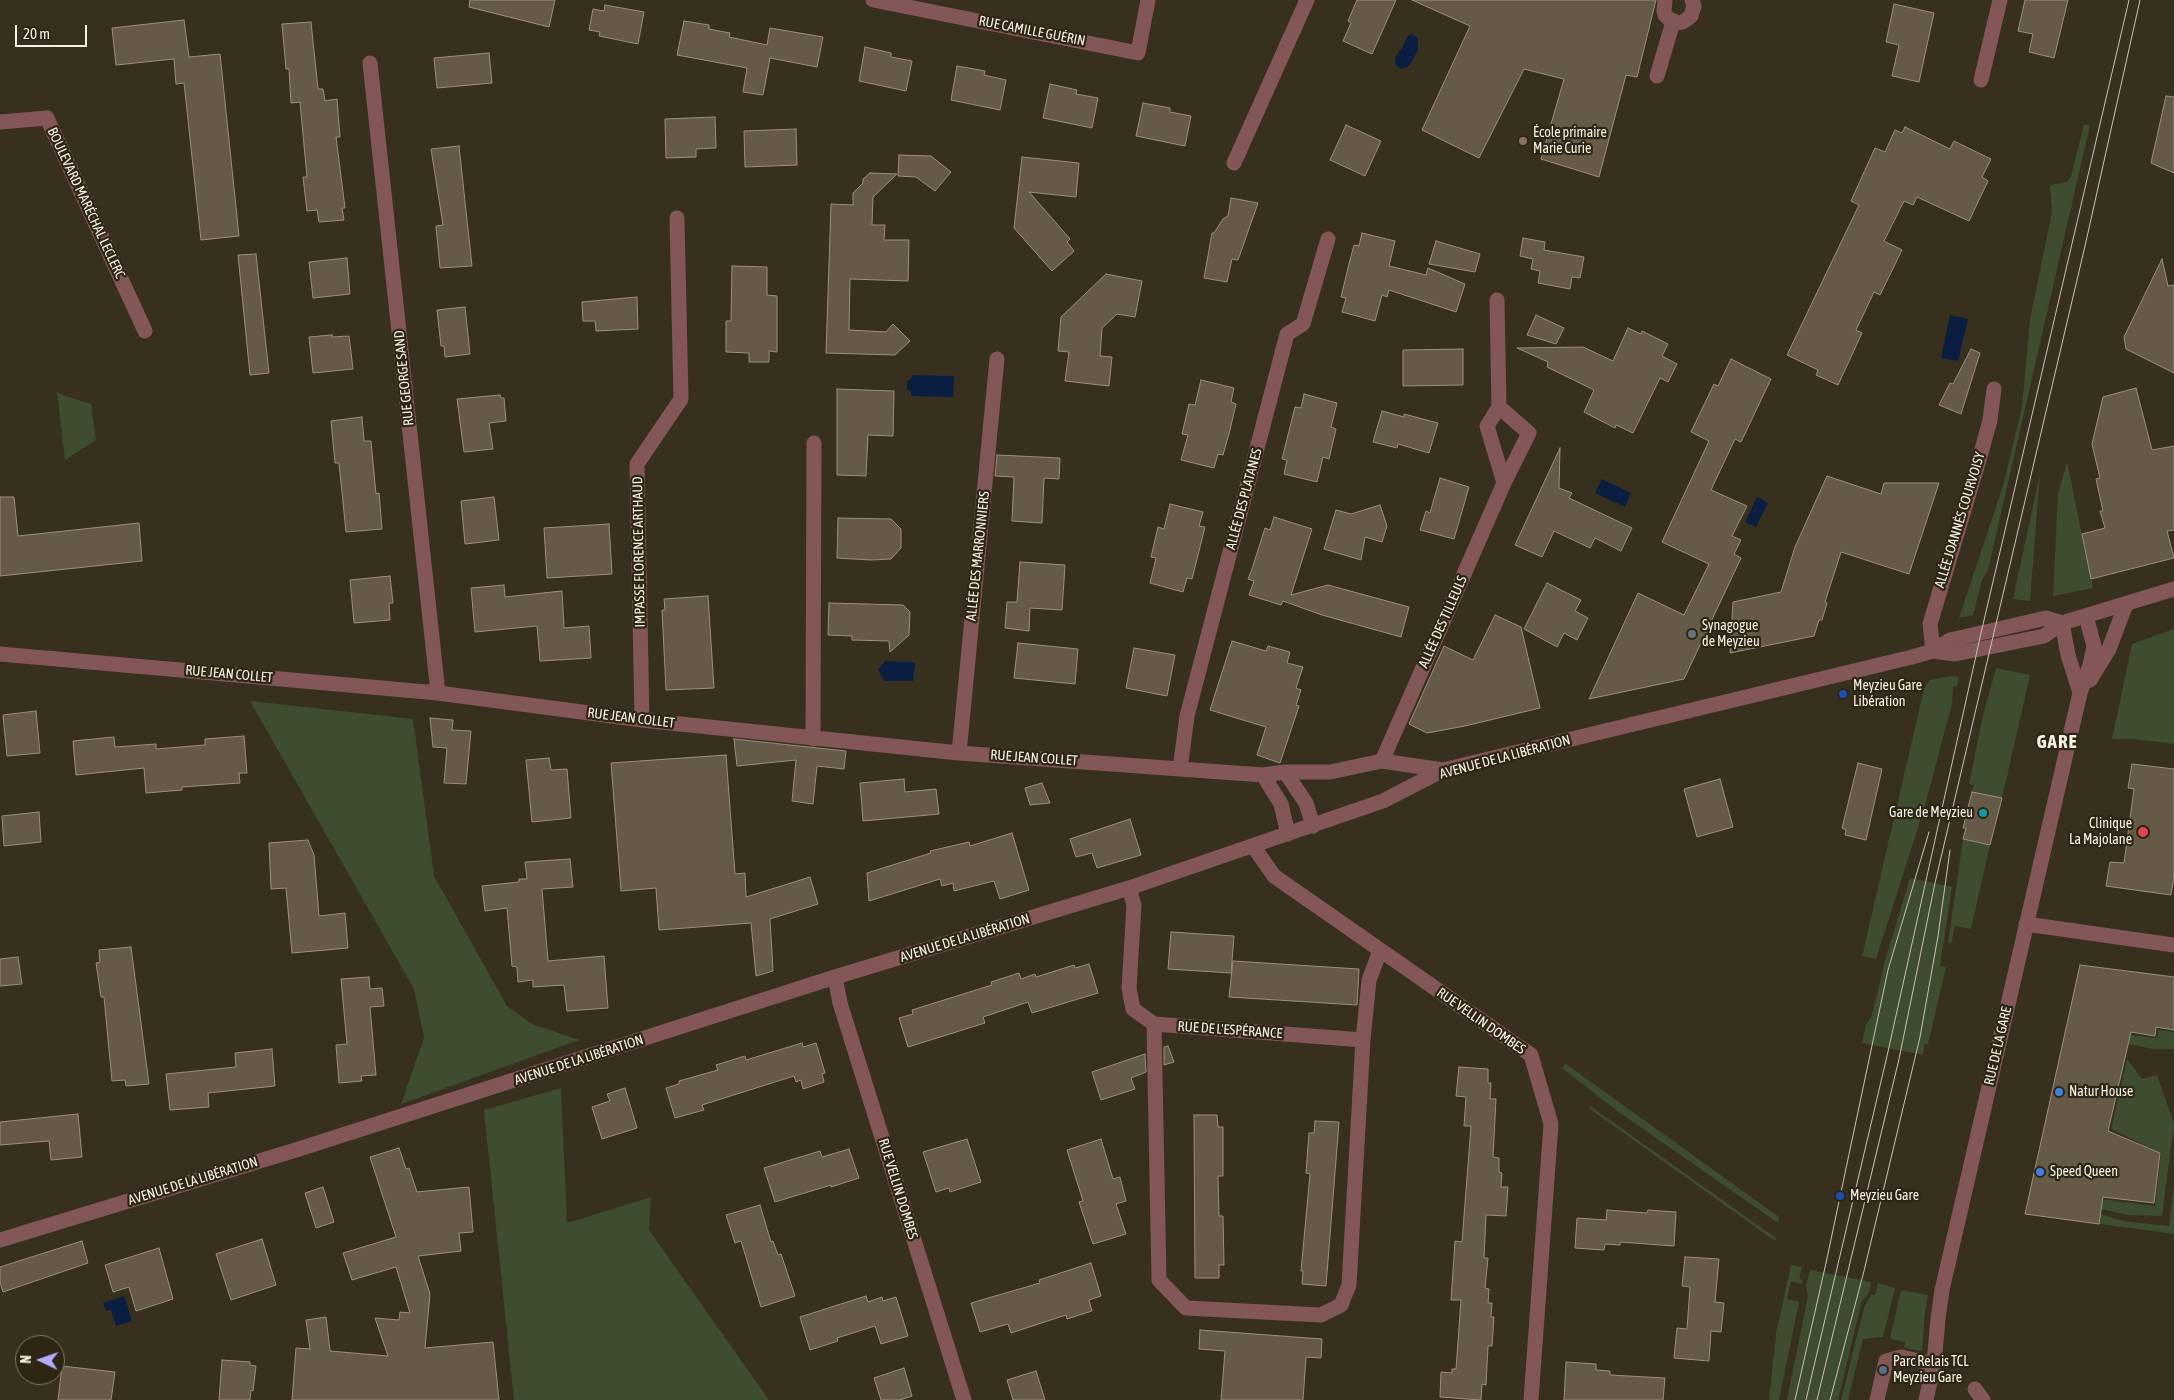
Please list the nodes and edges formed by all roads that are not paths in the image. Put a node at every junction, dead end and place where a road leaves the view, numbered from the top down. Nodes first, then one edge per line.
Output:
1 (873, 0) edge
2 (1148, 0) edge
3 (1307, 0) edge
4 (1665, 0) edge
5 (1692, 0) edge
6 (2000, 0) edge
7 (1673, 22) junction
8 (370, 63) dead end
9 (1657, 76) dead end
10 (1981, 80) dead end
11 (0, 122) edge
12 (1234, 163) dead end
13 (677, 218) dead end
14 (1328, 239) dead end
15 (1497, 300) dead end
16 (145, 331) dead end
17 (997, 359) dead end
18 (1994, 389) dead end
19 (1499, 408) junction
20 (814, 443) dead end
21 (1504, 483) junction
22 (2174, 589) edge
23 (2126, 604) junction
24 (2086, 616) junction
25 (2062, 623) junction
26 (1933, 651) junction
27 (0, 654) edge
28 (438, 693) junction
29 (2080, 693) junction
30 (642, 720) junction
31 (813, 739) junction
32 (959, 753) junction
33 (1382, 761) junction
34 (1180, 769) junction
35 (1443, 770) junction
36 (1285, 772) junction
37 (1263, 775) junction
38 (1313, 826) junction
39 (1288, 834) junction
40 (1253, 846) junction
41 (1130, 888) junction
42 (2026, 924) junction
43 (2174, 945) edge
44 (1380, 951) junction
45 (835, 977) junction
46 (1154, 1024) junction
47 (1363, 1040) junction
48 (0, 1240) edge
49 (1934, 1364) junction
50 (964, 1400) edge
51 (1531, 1400) edge
52 (1877, 1400) edge
53 (1926, 1400) edge

1 - 2 street, RUE CAMILLE GUÉRIN
3 - 12 street
4 - 7 street
5 - 7 street
6 - 10 street
7 - 9 street
8 - 28 street, RUE GEORGE SAND
11 - 16 street, BOULEVARD MARÉCHAL LECLERC
13 - 30 street, IMPASSE FLORENCE ARTHAUD
14 - 34 street, ALLÉE DES PLATANES
15 - 19 street
17 - 32 street, ALLÉE DES MARRONNIERS
18 - 26 street, ALLÉE JOANNÈS COURVOISY
19 - 21 street
19 - 21 street, ALLÉE DES TILLEULS
20 - 31 street
21 - 33 street, ALLÉE DES TILLEULS
22 - 23 street, AVENUE DE LA LIBÉRATION
23 - 24 street, AVENUE DE LA LIBÉRATION
23 - 29 street, RUE DE LA GARE
24 - 25 street, AVENUE DE LA LIBÉRATION
24 - 29 street, RUE DE LA GARE
25 - 26 street, AVENUE DE LA LIBÉRATION
25 - 29 street
26 - 35 street, AVENUE DE LA LIBÉRATION
27 - 28 street, RUE JEAN COLLET
28 - 30 street, RUE JEAN COLLET
29 - 42 street, RUE DE LA GARE
30 - 31 street, RUE JEAN COLLET
31 - 32 street, RUE JEAN COLLET
32 - 34 street, RUE JEAN COLLET
33 - 35 street, RUE JEAN COLLET
33 - 36 street, RUE JEAN COLLET
34 - 37 street, RUE JEAN COLLET
35 - 38 street, AVENUE DE LA LIBÉRATION
36 - 37 street, RUE JEAN COLLET
36 - 38 street
37 - 39 street
38 - 39 street, AVENUE DE LA LIBÉRATION
39 - 40 street, AVENUE DE LA LIBÉRATION
40 - 41 street, AVENUE DE LA LIBÉRATION
40 - 44 street, RUE VELLIN DOMBES
41 - 45 street, AVENUE DE LA LIBÉRATION
41 - 46 street
42 - 43 street
42 - 49 street, RUE DE LA GARE
44 - 47 street
44 - 51 street, RUE VELLIN DOMBES
45 - 48 street, AVENUE DE LA LIBÉRATION
45 - 50 street, RUE VELLIN DOMBES
46 - 47 street, RUE DE L'ESPÉRANCE
46 - 47 street
49 - 52 street
49 - 53 street, RUE DE LA GARE

